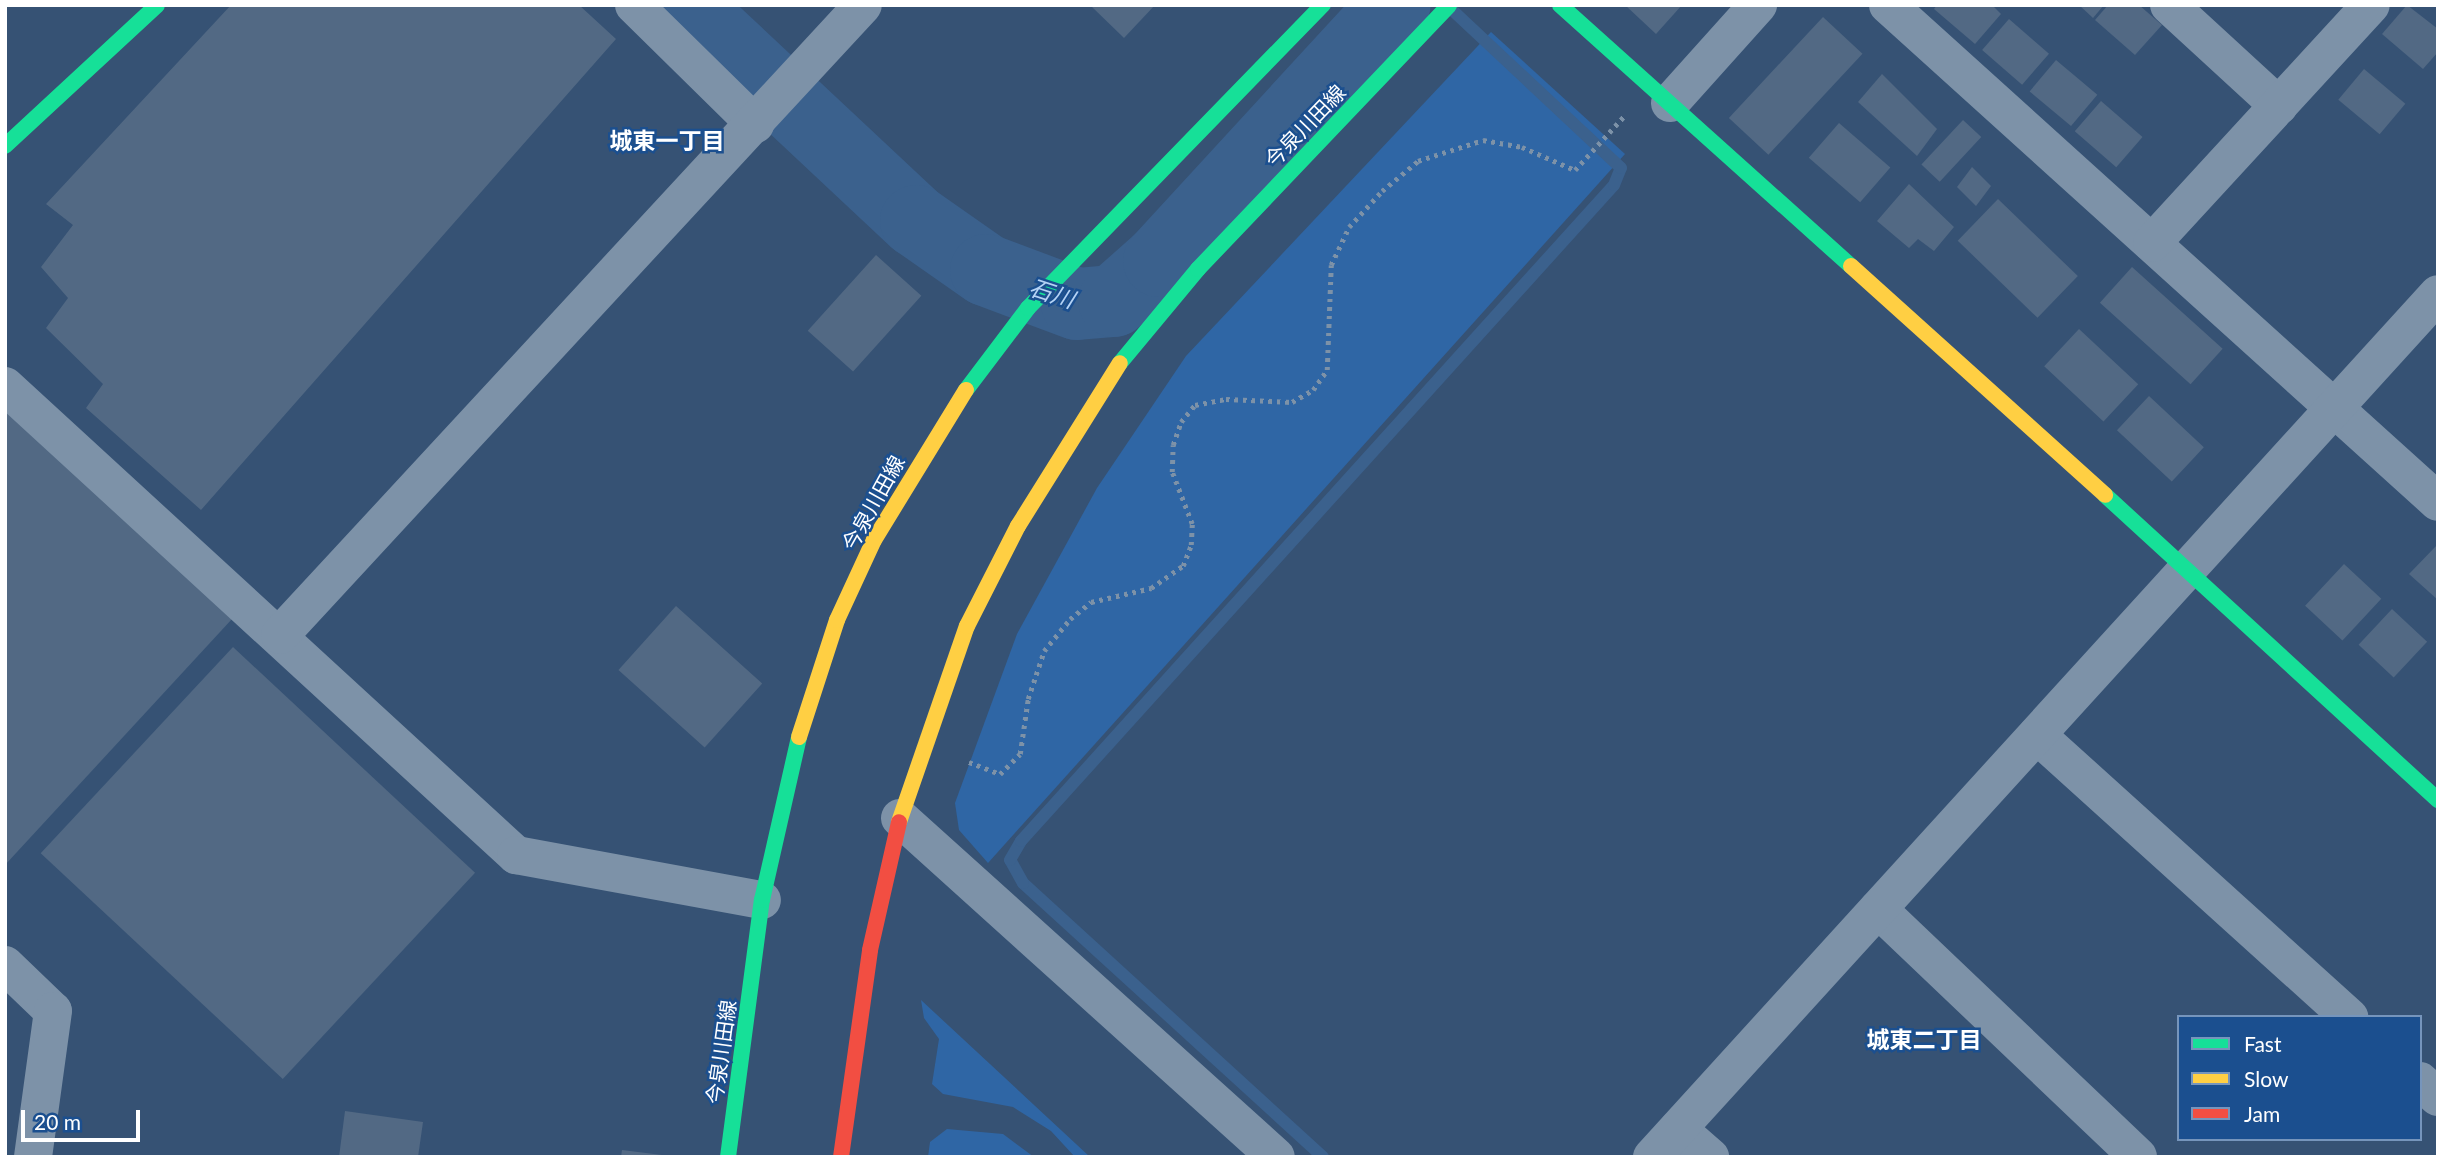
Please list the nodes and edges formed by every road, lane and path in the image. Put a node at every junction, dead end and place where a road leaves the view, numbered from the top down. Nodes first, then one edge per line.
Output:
1 (157, 5) edge
2 (634, 5) edge
3 (863, 5) edge
4 (1323, 5) edge
5 (1449, 5) edge
6 (1560, 5) edge
7 (1758, 5) edge
8 (1888, 5) edge
9 (2169, 5) edge
10 (2371, 5) edge
11 (1670, 103) junction
12 (2279, 106) junction
13 (754, 124) junction
14 (1604, 139) dead end
15 (5, 146) edge
16 (2152, 243) junction
17 (2438, 294) edge
18 (5, 386) edge
19 (2332, 409) junction
20 (2438, 502) edge
21 (2188, 569) junction
22 (280, 635) junction
23 (2037, 735) junction
24 (969, 762) dead end
25 (2438, 800) edge
26 (900, 818) junction
27 (762, 900) junction
28 (1878, 909) junction
29 (5, 965) edge
30 (2347, 1015) edge
31 (2422, 1084) edge
32 (2438, 1097) edge
33 (1678, 1129) junction
34 (33, 1157) edge
35 (728, 1157) edge
36 (841, 1157) edge
37 (1276, 1157) edge
38 (1652, 1157) edge
39 (1710, 1157) edge
40 (2138, 1157) edge

1 - 15 street
2 - 13 street
3 - 13 street
4 - 27 street, 今泉川田線
5 - 26 street, 今泉川田線
6 - 11 street
7 - 11 street
8 - 16 street
9 - 12 street
10 - 12 street
11 - 21 street
12 - 16 street
13 - 22 street
14 - 24 path
16 - 19 street
17 - 19 street
18 - 22 street
19 - 20 street
19 - 21 street
21 - 23 street
21 - 25 street
22 - 27 street
23 - 28 street
23 - 30 street
26 - 36 street, 今泉川田線
26 - 37 street
27 - 35 street, 今泉川田線
28 - 33 street
28 - 40 street
29 - 34 street
31 - 32 street
33 - 38 street
33 - 39 street

